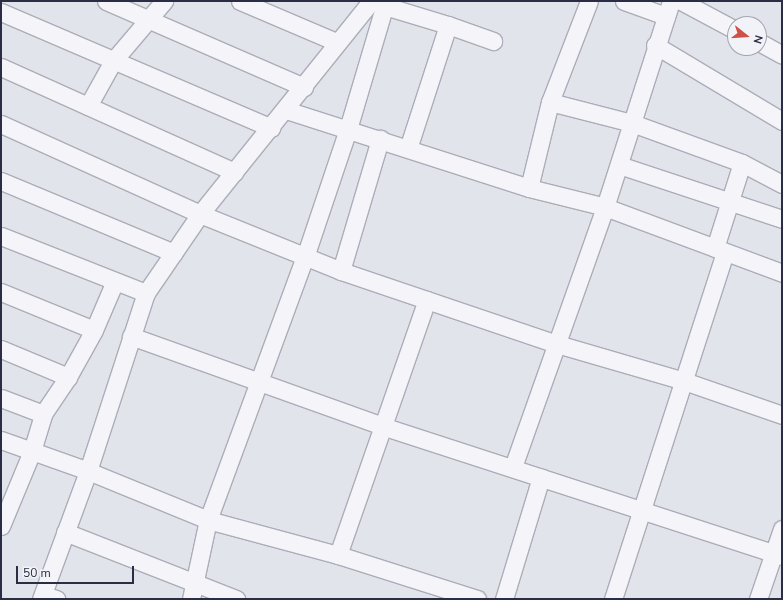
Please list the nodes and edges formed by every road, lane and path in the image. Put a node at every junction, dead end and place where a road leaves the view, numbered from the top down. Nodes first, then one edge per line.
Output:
1 (106, 1) edge
2 (164, 1) edge
3 (240, 1) edge
4 (590, 1) edge
5 (624, 1) edge
6 (681, 1) edge
7 (381, 3) edge
8 (668, 8) edge
9 (1, 12) edge
10 (148, 18) junction
11 (448, 25) junction
12 (727, 26) edge
13 (493, 41) dead end
14 (336, 42) junction
15 (656, 45) junction
16 (767, 47) edge
17 (782, 55) edge
18 (113, 61) junction
19 (1, 67) edge
20 (304, 87) junction
21 (550, 102) junction
22 (88, 106) junction
23 (286, 110) junction
24 (782, 121) edge
25 (632, 123) junction
26 (1, 124) edge
27 (271, 128) junction
28 (348, 129) junction
29 (380, 139) junction
30 (408, 149) junction
31 (742, 163) junction
32 (619, 164) junction
33 (235, 172) junction
34 (1, 182) edge
35 (782, 184) edge
36 (529, 188) junction
37 (730, 201) junction
38 (605, 207) junction
39 (200, 214) junction
40 (782, 219) edge
41 (1, 236) edge
42 (720, 250) junction
43 (174, 253) junction
44 (305, 256) junction
45 (341, 270) junction
46 (782, 272) edge
47 (116, 281) junction
48 (1, 292) edge
49 (146, 294) junction
50 (427, 300) junction
51 (94, 330) junction
52 (131, 336) junction
53 (556, 344) junction
54 (1, 349) edge
55 (68, 377) junction
56 (684, 381) junction
57 (259, 382) junction
58 (1, 398) edge
59 (43, 414) junction
60 (782, 415) edge
61 (382, 426) junction
62 (1, 440) edge
63 (32, 451) junction
64 (513, 468) junction
65 (88, 471) junction
66 (541, 477) junction
67 (642, 509) junction
68 (2, 519) edge
69 (208, 520) junction
70 (782, 529) edge
71 (65, 532) junction
72 (338, 555) junction
73 (778, 555) edge
74 (193, 592) edge
75 (47, 598) edge
76 (236, 599) edge
77 (477, 599) edge
78 (504, 599) edge
79 (613, 599) edge
80 (758, 599) edge

1 - 10 street
2 - 10 street
3 - 14 street
4 - 21 street
5 - 8 street
6 - 12 street
7 - 11 street
7 - 14 street
7 - 28 street
8 - 15 street
9 - 18 street
10 - 18 street
10 - 20 street
11 - 13 street
11 - 30 street
14 - 20 street
15 - 24 street
15 - 25 street
16 - 17 street
18 - 22 street
18 - 27 street
19 - 22 street
20 - 23 street
21 - 25 street
21 - 36 street
22 - 33 street
23 - 27 street
23 - 28 street
25 - 31 street
25 - 32 street
26 - 39 street
27 - 33 street
28 - 29 street
28 - 44 street
29 - 30 street
29 - 45 street
30 - 36 street
31 - 35 street
31 - 37 street
32 - 37 street
32 - 38 street
33 - 39 street
34 - 43 street
36 - 38 street
37 - 40 street
37 - 42 street
38 - 42 street
38 - 53 street
39 - 43 street
39 - 44 street
41 - 47 street
42 - 46 street
42 - 56 street
43 - 49 street
44 - 45 street
44 - 57 street
45 - 50 street
47 - 49 street
47 - 51 street
48 - 51 street
49 - 52 street
50 - 53 street
50 - 61 street
51 - 55 street
52 - 57 street
52 - 65 street
53 - 56 street
53 - 64 street
54 - 55 street
55 - 59 street
56 - 60 street
56 - 67 street
57 - 61 street
57 - 69 street
58 - 59 street
59 - 63 street
61 - 64 street
61 - 72 street
62 - 63 street
63 - 65 street
63 - 68 street
64 - 66 street
65 - 69 street
65 - 71 street
66 - 67 street
66 - 78 street
67 - 73 street
67 - 79 street
69 - 72 street
69 - 74 street
70 - 73 street
71 - 74 street
71 - 75 street
72 - 77 street
73 - 80 street
74 - 76 street

